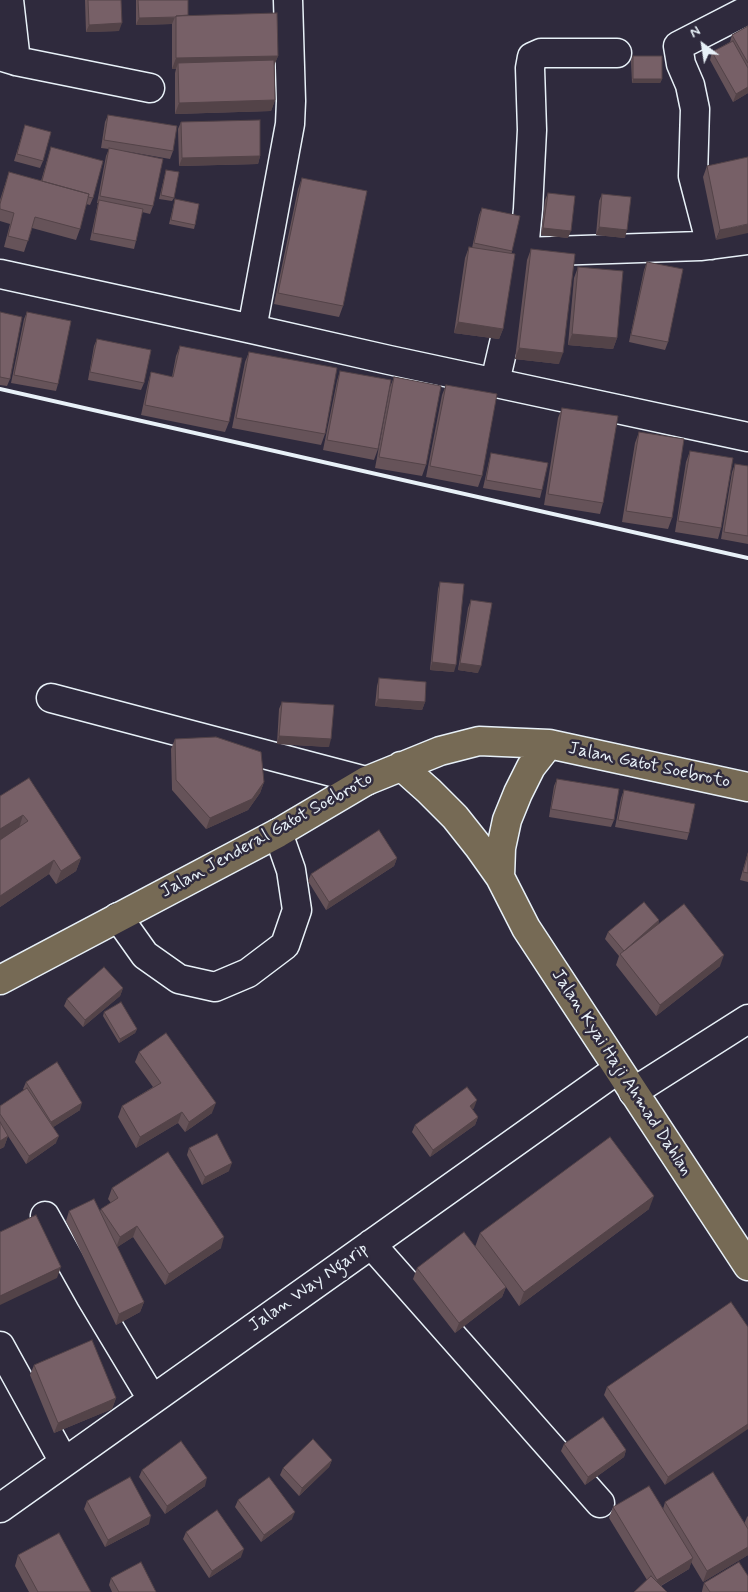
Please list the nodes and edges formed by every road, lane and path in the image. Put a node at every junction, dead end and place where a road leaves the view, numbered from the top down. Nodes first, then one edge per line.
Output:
1 (9, 0) edge
2 (288, 0) edge
3 (748, 10) edge
4 (617, 53) dead end
5 (8, 58) edge
6 (150, 88) dead end
7 (748, 240) edge
8 (711, 245) junction
9 (523, 252) junction
10 (0, 274) edge
11 (252, 329) junction
12 (494, 382) junction
13 (748, 437) edge
14 (51, 698) dead end
15 (549, 744) junction
16 (401, 766) junction
17 (366, 781) junction
18 (748, 787) edge
19 (278, 833) junction
20 (500, 877) junction
21 (118, 917) junction
22 (0, 980) edge
23 (748, 1020) edge
24 (618, 1069) junction
25 (633, 1092) junction
26 (45, 1216) dead end
27 (371, 1244) junction
28 (748, 1266) edge
29 (0, 1346) edge
30 (152, 1399) junction
31 (64, 1462) junction
32 (600, 1503) dead end
33 (0, 1508) edge

1 - 5 street
2 - 11 street
3 - 8 street
4 - 9 street
5 - 6 street
7 - 8 street
8 - 9 street
9 - 12 street
10 - 11 street
11 - 12 street
12 - 13 street
14 - 17 street
15 - 16 main road, Jalan Jenderal Gatot Soebroto
15 - 18 main road, Jalan Gatot Soebroto
15 - 20 main road
16 - 17 main road, Jalan Jenderal Gatot Soebroto
16 - 20 main road, Jalan Kyai Haji Ahmad Dahlan
17 - 19 main road, Jalan Jenderal Gatot Soebroto
19 - 21 main road, Jalan Jenderal Gatot Soebroto
19 - 21 street
20 - 24 main road, Jalan Kyai Haji Ahmad Dahlan
21 - 22 main road, Jalan Jenderal Gatot Soebroto
23 - 25 street
24 - 25 main road, Jalan Kyai Haji Ahmad Dahlan
24 - 27 street, Jalan Way Ngarip
25 - 28 main road, Jalan Kyai Haji Ahmad Dahlan
26 - 30 street
27 - 30 street, Jalan Way Ngarip
27 - 32 street
29 - 31 street
30 - 31 street, Jalan Way Ngarip
31 - 33 street, Jalan Way Ngarip

